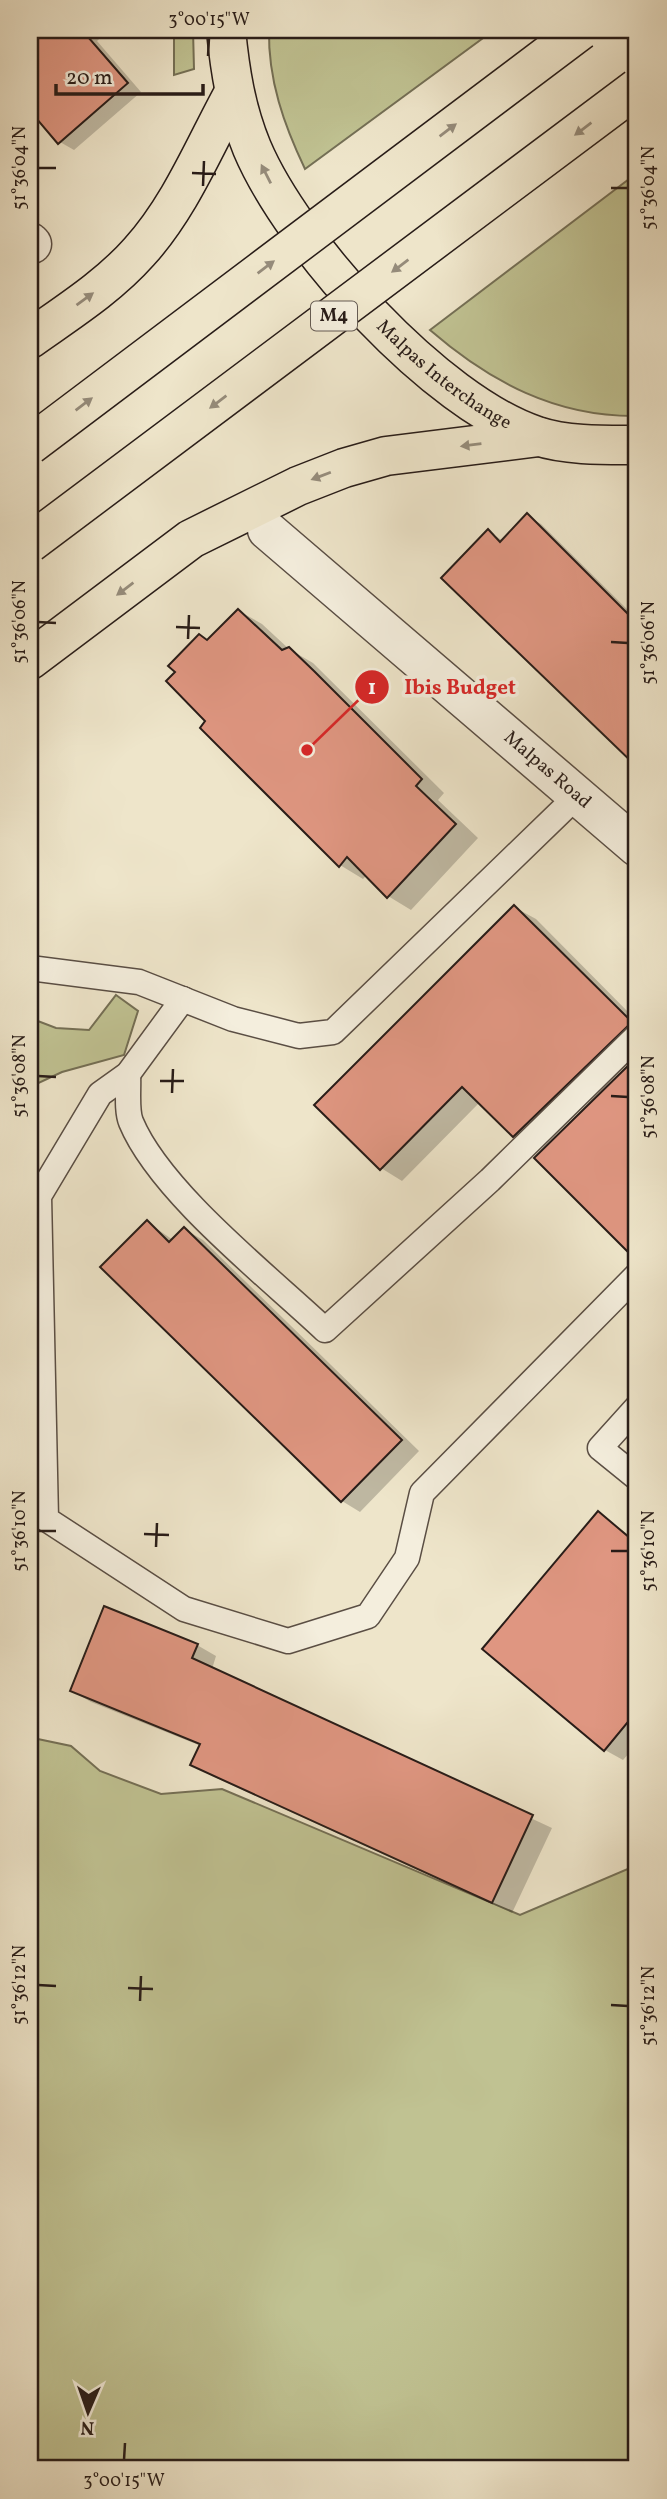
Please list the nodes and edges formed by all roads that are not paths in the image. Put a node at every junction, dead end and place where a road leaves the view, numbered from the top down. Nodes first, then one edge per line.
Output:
1 (226, 30) edge
2 (582, 30) edge
3 (637, 88) edge
4 (233, 94) junction
5 (30, 339) edge
6 (539, 437) junction
7 (30, 445) edge
8 (637, 445) edge
9 (267, 530) dead end
10 (30, 542) edge
11 (30, 660) edge
12 (579, 794) junction
13 (637, 847) edge
14 (30, 968) edge
15 (183, 999) junction
16 (637, 1036) edge
17 (128, 1074) junction
18 (637, 1275) edge
19 (637, 1407) edge
20 (637, 1478) edge

1 - 4 main road, Malpas Interchange
7 -> 2 main road, bridge
3 -> 10 main road, M4, bridge
5 -> 4 main road
6 -> 4 main road, Malpas Interchange
6 - 8 main road, Malpas Interchange
6 -> 11 main road
9 - 12 street, Malpas Road
12 - 13 street, Malpas Road
12 - 15 lane
14 - 15 lane
15 - 17 lane
16 - 17 lane
17 - 18 lane
19 - 20 lane

